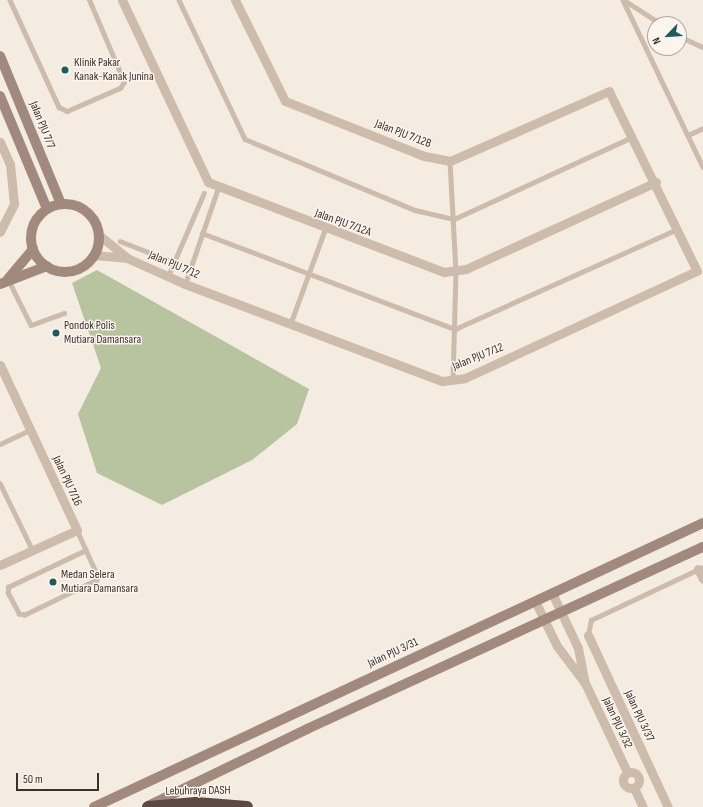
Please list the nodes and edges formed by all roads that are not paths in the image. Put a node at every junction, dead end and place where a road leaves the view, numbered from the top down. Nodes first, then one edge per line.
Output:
1 (10, 0) edge
2 (89, 0) edge
3 (122, 0) edge
4 (179, 0) edge
5 (235, 0) edge
6 (624, 0) edge
7 (649, 16) edge
8 (687, 40) edge
9 (703, 47) edge
10 (0, 56) edge
11 (0, 96) edge
12 (703, 128) edge
13 (688, 135) junction
14 (634, 137) junction
15 (0, 142) edge
16 (450, 161) junction
17 (703, 167) edge
18 (656, 182) junction
19 (218, 188) junction
20 (204, 194) dead end
21 (61, 204) junction
22 (47, 208) junction
23 (454, 219) junction
24 (326, 229) junction
25 (679, 229) junction
26 (0, 232) edge
27 (202, 233) junction
28 (98, 235) junction
29 (120, 241) dead end
30 (33, 249) junction
31 (94, 256) junction
32 (127, 258) junction
33 (174, 262) junction
34 (47, 266) junction
35 (310, 272) junction
36 (456, 272) junction
37 (168, 276) junction
38 (4, 282) edge
39 (185, 284) junction
40 (64, 313) dead end
41 (291, 322) junction
42 (455, 329) junction
43 (0, 364) edge
44 (453, 381) junction
45 (30, 430) junction
46 (0, 444) edge
47 (0, 483) edge
48 (703, 523) edge
49 (77, 530) junction
50 (703, 547) edge
51 (86, 550) junction
52 (33, 551) junction
53 (0, 565) edge
54 (701, 568) edge
55 (703, 579) edge
56 (552, 593) junction
57 (535, 601) junction
58 (561, 611) junction
59 (544, 619) junction
60 (588, 635) joint
61 (585, 683) junction
62 (94, 807) edge
63 (147, 807) edge
64 (247, 807) edge
65 (643, 807) edge
66 (668, 807) edge

1 - 2 lane
3 - 19 street, Jalan PJU 7/12A
4 - 23 lane
5 - 16 street, Jalan PJU 7/12B
6 - 7 lane
6 - 13 lane
8 - 9 lane
10 - 21 street, Jalan PJU 7/7
11 - 22 street
12 - 13 lane
13 - 17 lane
14 - 16 street
14 - 18 street
14 - 23 lane
15 - 26 street
16 - 23 lane
18 - 25 street, Jalan PJU 7/12
18 - 36 street
19 - 24 street, Jalan PJU 7/12A
19 - 27 lane
20 - 33 lane
21 - 22 street
21 - 28 street
22 - 30 street
23 - 36 lane
24 - 35 lane
24 - 36 street, Jalan PJU 7/12A
25 - 42 lane
25 - 44 street, Jalan PJU 7/12
27 - 35 lane
27 - 39 lane
28 - 31 street
28 - 32 street, Jalan PJU 7/12
29 - 33 lane
30 - 34 street
30 - 38 street
31 - 32 street, Jalan PJU 7/12
31 - 34 street
32 - 37 street, Jalan PJU 7/12
33 - 37 lane
34 - 38 street
35 - 41 lane
35 - 42 lane
36 - 42 lane
37 - 39 street, Jalan PJU 7/12
38 - 40 lane
39 - 41 street, Jalan PJU 7/12
41 - 44 street, Jalan PJU 7/12
42 - 44 lane
43 - 45 street, Jalan PJU 7/16
45 - 46 lane
45 - 49 street, Jalan PJU 7/16
47 - 52 lane
48 - 56 street, Jalan PJU 3/31
49 - 51 lane
49 - 52 street
50 - 58 street
51 - 51 lane
52 - 53 street
54 - 55 street
54 - 60 lane
56 - 57 street, Jalan PJU 3/31
56 - 58 street, Jalan PJU 3/32
57 - 59 street, Jalan PJU 3/32
57 - 62 street, Jalan PJU 3/31
58 - 59 street
58 - 61 street, Jalan PJU 3/32
59 - 61 street, Jalan PJU 3/32
59 - 63 street
60 - 66 street, Jalan PJU 3/37
61 - 65 street, Jalan PJU 3/32
63 - 64 highway, Lebuhraya DASH

